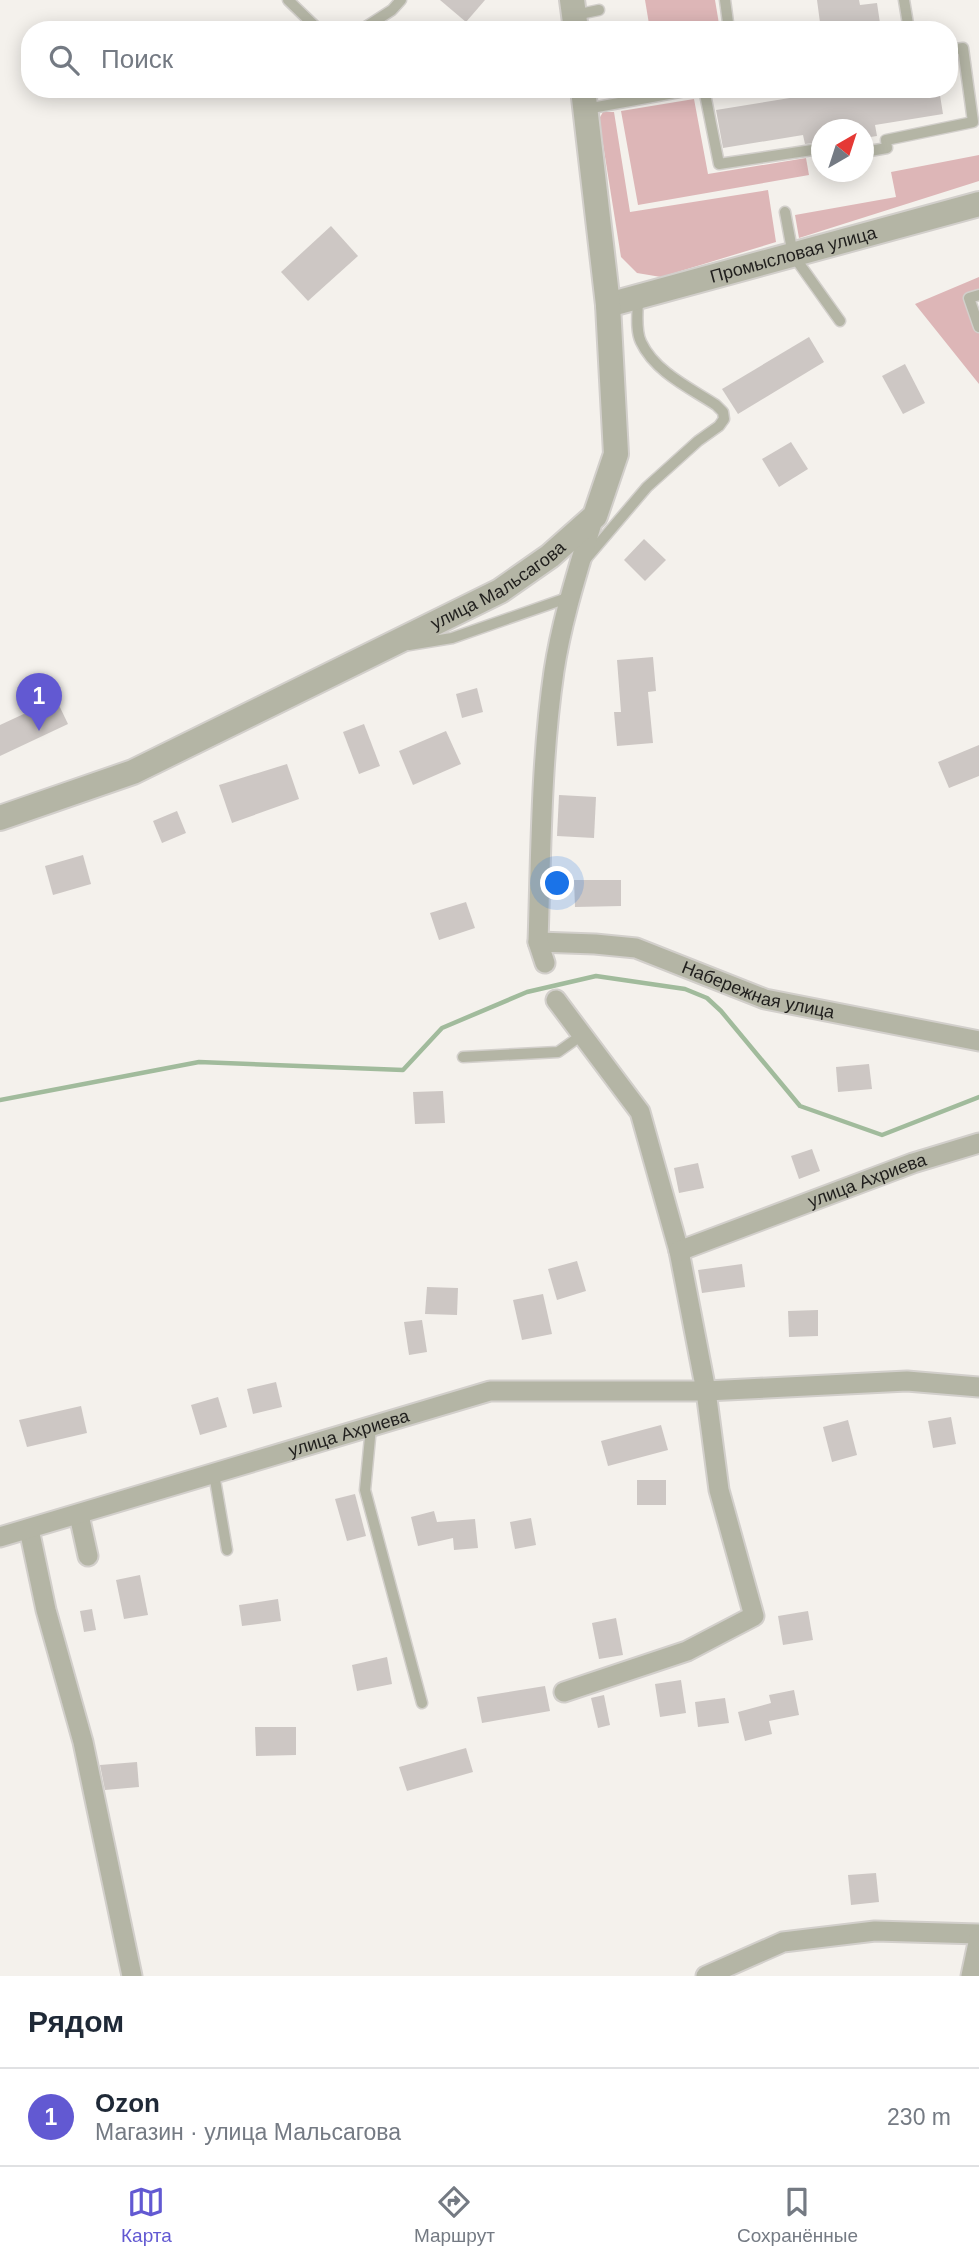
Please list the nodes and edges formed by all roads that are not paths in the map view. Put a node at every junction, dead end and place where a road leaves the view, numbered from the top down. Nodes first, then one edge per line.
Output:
1 (288, 0) edge
2 (401, 0) edge
3 (724, 0) edge
4 (904, 0) edge
5 (599, 10) dead end
6 (574, 15) edge
7 (310, 21) edge
8 (375, 21) edge
9 (728, 21) edge
10 (908, 21) edge
11 (958, 49) edge
12 (706, 98) edge
13 (584, 99) edge
14 (811, 150) edge
15 (874, 150) edge
16 (979, 204) edge
17 (785, 212) dead end
18 (793, 255) junction
19 (979, 295) edge
20 (638, 297) junction
21 (608, 305) junction
22 (840, 321) dead end
23 (979, 327) edge
24 (595, 516) junction
25 (579, 567) junction
26 (570, 597) junction
27 (384, 649) junction
28 (0, 818) edge
29 (538, 942) junction
30 (545, 963) dead end
31 (556, 1000) dead end
32 (582, 1035) junction
33 (979, 1041) edge
34 (463, 1057) dead end
35 (979, 1143) edge
36 (679, 1251) junction
37 (979, 1387) edge
38 (706, 1391) junction
39 (371, 1427) junction
40 (214, 1474) junction
41 (79, 1515) junction
42 (29, 1530) junction
43 (0, 1537) edge
44 (227, 1550) dead end
45 (88, 1556) dead end
46 (564, 1692) dead end
47 (422, 1703) dead end
48 (979, 1936) edge
49 (132, 1976) edge
50 (706, 1976) edge
51 (971, 1976) edge

1 - 7 lane
2 - 8 lane
3 - 9 lane
4 - 10 lane
5 - 6 lane
11 - 15 lane
12 - 14 lane
13 - 21 street, улица Мальсагова
16 - 18 street, Промысловая улица
17 - 18 lane
18 - 20 street, Промысловая улица
18 - 22 lane
19 - 23 lane
20 - 21 street, Промысловая улица
20 - 25 lane
21 - 24 street, улица Мальсагова
24 - 25 street
24 - 27 street, улица Мальсагова
25 - 26 street
26 - 27 lane
26 - 29 street
27 - 28 street, улица Мальсагова
29 - 30 street
29 - 33 street, Набережная улица
31 - 32 street
32 - 34 lane
32 - 36 street
35 - 36 street, улица Ахриева
36 - 38 street
37 - 38 street, улица Ахриева
38 - 39 street, улица Ахриева
38 - 46 street
39 - 40 street, улица Ахриева
39 - 47 lane
40 - 41 street, улица Ахриева
40 - 44 lane
41 - 42 street, улица Ахриева
41 - 45 street
42 - 43 street, улица Ахриева
42 - 49 street
48 - 50 street
48 - 51 street

